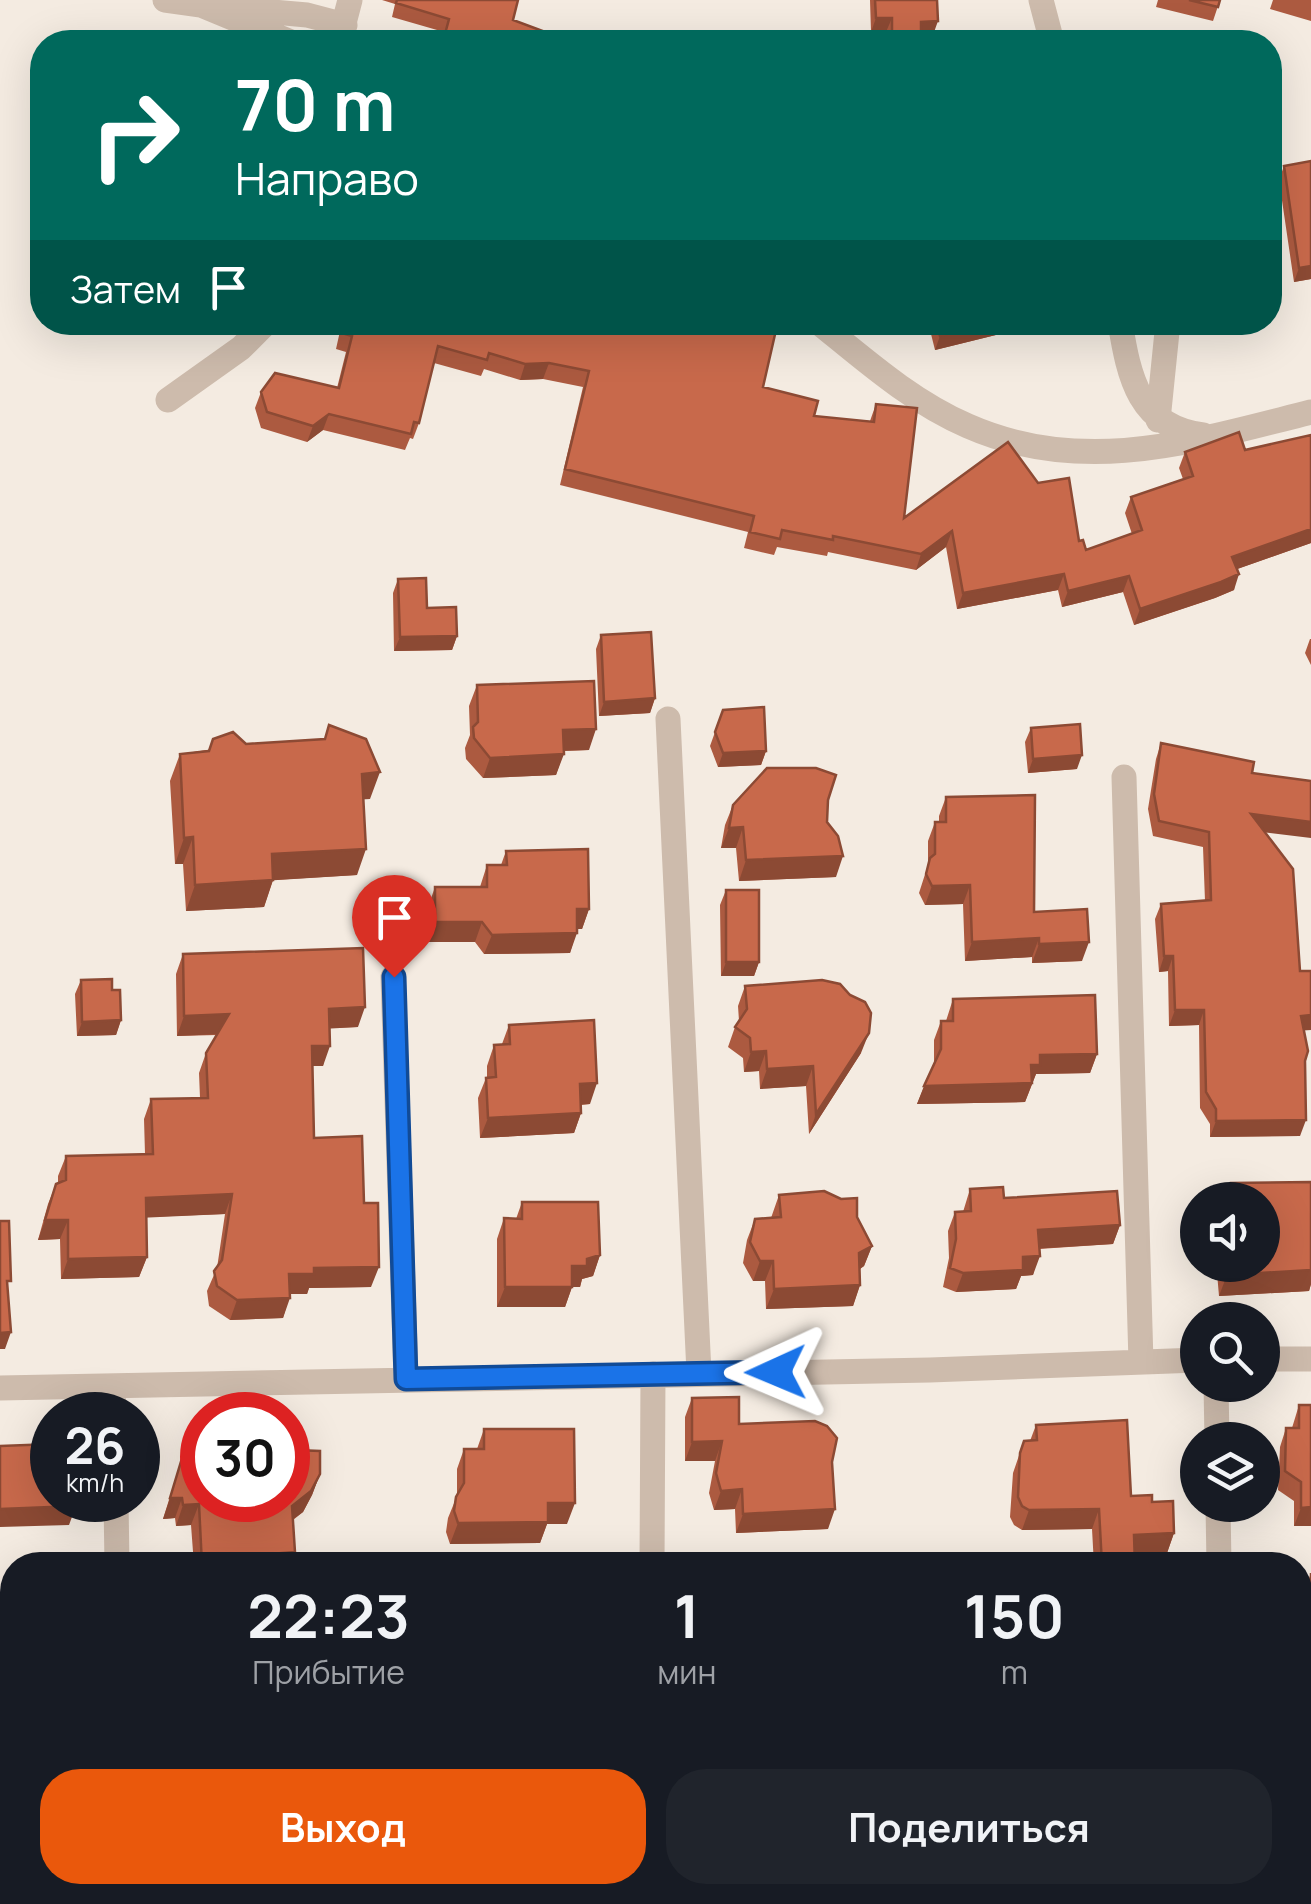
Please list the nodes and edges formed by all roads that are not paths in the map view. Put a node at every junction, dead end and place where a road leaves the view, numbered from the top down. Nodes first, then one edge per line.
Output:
1 (165, 0) edge
2 (1041, 0) edge
3 (204, 6) junction
4 (345, 22) edge
5 (263, 30) edge
6 (1049, 30) edge
7 (254, 335) edge
8 (834, 335) edge
9 (1122, 335) edge
10 (1167, 335) edge
11 (168, 400) dead end
12 (1311, 412) edge
13 (1158, 420) junction
14 (1211, 436) junction
15 (668, 719) dead end
16 (1124, 778) dead end
17 (394, 977) dead end
18 (1311, 1359) edge
19 (1280, 1360) edge
20 (1180, 1361) edge
21 (1141, 1362) junction
22 (699, 1373) junction
23 (653, 1374) junction
24 (406, 1379) junction
25 (114, 1386) junction
26 (0, 1388) edge
27 (114, 1392) edge
28 (116, 1522) edge
29 (1218, 1522) edge
30 (117, 1552) edge
31 (652, 1552) edge
32 (1219, 1552) edge

1 - 3 street
2 - 6 street
3 - 4 street
3 - 5 street
7 - 11 street
8 - 14 street
9 - 13 street
10 - 13 street
12 - 14 street
13 - 14 street
15 - 22 street
16 - 21 street
17 - 24 street
18 - 19 street
20 - 21 street
21 - 22 street
22 - 23 street
23 - 24 street
23 - 31 street
24 - 25 street
25 - 26 street
25 - 27 street
28 - 30 street
29 - 32 street

